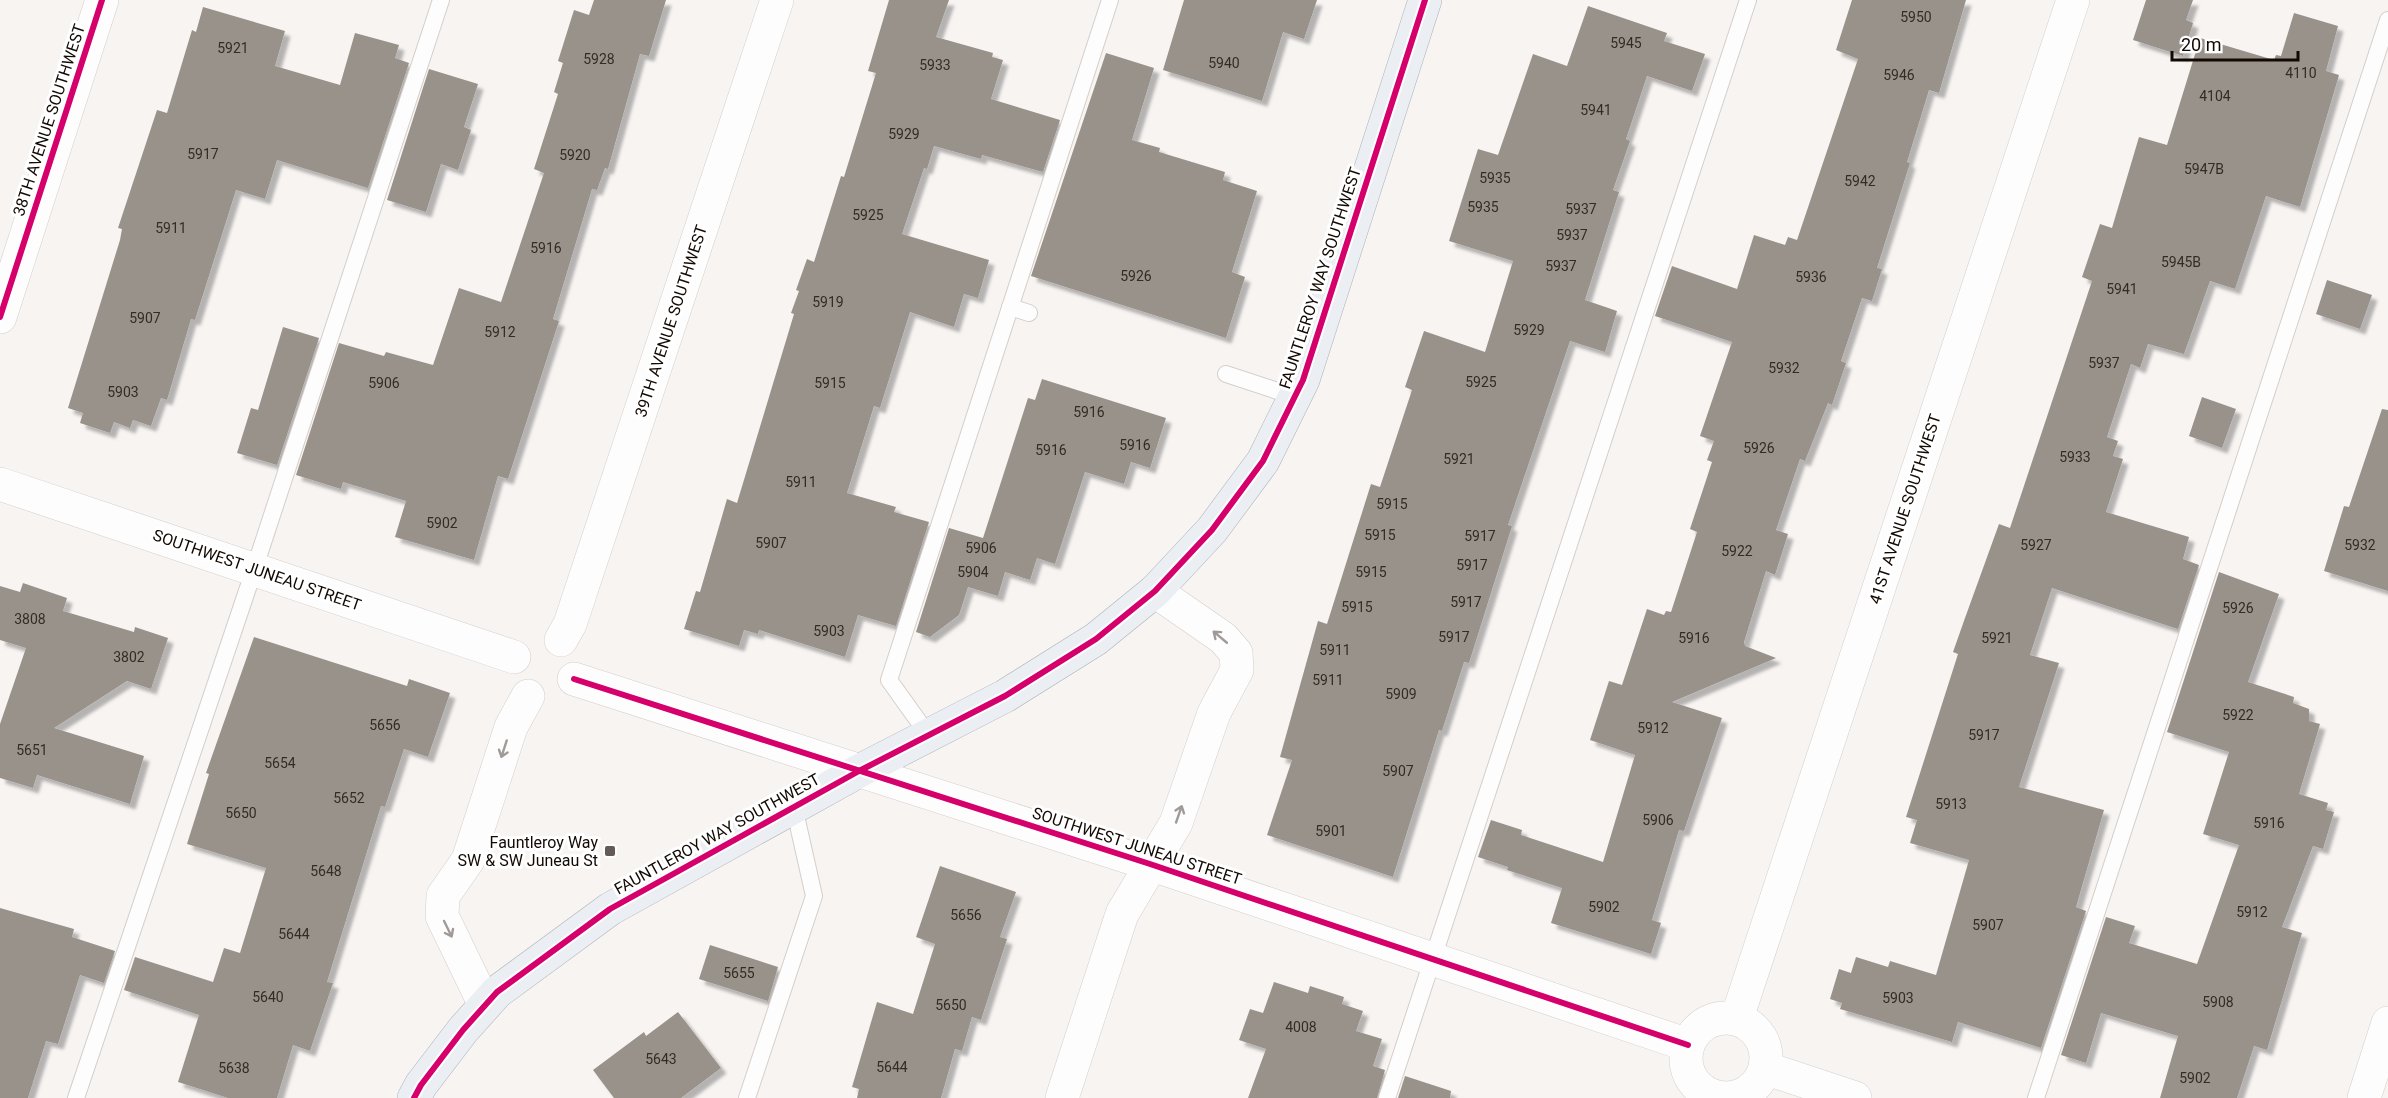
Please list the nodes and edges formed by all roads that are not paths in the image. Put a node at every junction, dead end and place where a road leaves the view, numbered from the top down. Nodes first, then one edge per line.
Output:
1 (102, 0) edge
2 (441, 0) edge
3 (777, 0) edge
4 (1110, 0) edge
5 (1425, 0) edge
6 (1748, 0) edge
7 (2073, 0) edge
8 (2388, 20) edge
9 (1010, 307) junction
10 (1029, 313) dead end
11 (0, 317) edge
12 (1226, 374) dead end
13 (1296, 397) junction
14 (0, 484) edge
15 (254, 570) junction
16 (1155, 591) junction
17 (561, 640) junction
18 (514, 657) junction
19 (574, 679) junction
20 (528, 696) junction
21 (929, 736) junction
22 (859, 771) junction
23 (794, 807) junction
24 (1150, 864) junction
25 (1434, 959) junction
26 (485, 1005) junction
27 (1737, 1018) junction
28 (2388, 1023) edge
29 (1688, 1045) junction
30 (1764, 1068) junction
31 (1714, 1097) edge
32 (76, 1098) edge
33 (414, 1098) edge
34 (747, 1098) edge
35 (1062, 1098) edge
36 (1387, 1098) edge
37 (1855, 1098) edge
38 (2036, 1098) edge
39 (2364, 1098) edge

1 - 11 street, 38TH AVENUE SOUTHWEST
2 - 15 lane
3 - 17 street, 39TH AVENUE SOUTHWEST
4 - 9 lane
5 - 13 main road, FAUNTLEROY WAY SOUTHWEST
6 - 25 lane
7 - 27 street, 41ST AVENUE SOUTHWEST
8 - 38 lane
9 - 10 lane
9 - 21 lane
12 - 13 lane
13 - 16 main road, FAUNTLEROY WAY SOUTHWEST
14 - 15 street, SOUTHWEST JUNEAU STREET
15 - 18 street, SOUTHWEST JUNEAU STREET
15 - 32 lane
16 - 21 main road, FAUNTLEROY WAY SOUTHWEST
24 -> 16 street
17 - 18 street
17 - 19 street
18 - 20 street
19 - 20 street
19 - 22 street, SOUTHWEST JUNEAU STREET
20 -> 26 street
21 - 22 main road, FAUNTLEROY WAY SOUTHWEST
22 - 23 main road, FAUNTLEROY WAY SOUTHWEST
22 - 24 street, SOUTHWEST JUNEAU STREET
23 - 26 main road, FAUNTLEROY WAY SOUTHWEST
23 - 34 lane
24 - 25 street, SOUTHWEST JUNEAU STREET
24 - 35 street
25 - 29 street, SOUTHWEST JUNEAU STREET
25 - 36 lane
26 - 33 main road, FAUNTLEROY WAY SOUTHWEST
27 - 29 street
27 - 30 street
28 - 39 street
29 - 31 street
30 - 31 street
30 - 37 street

